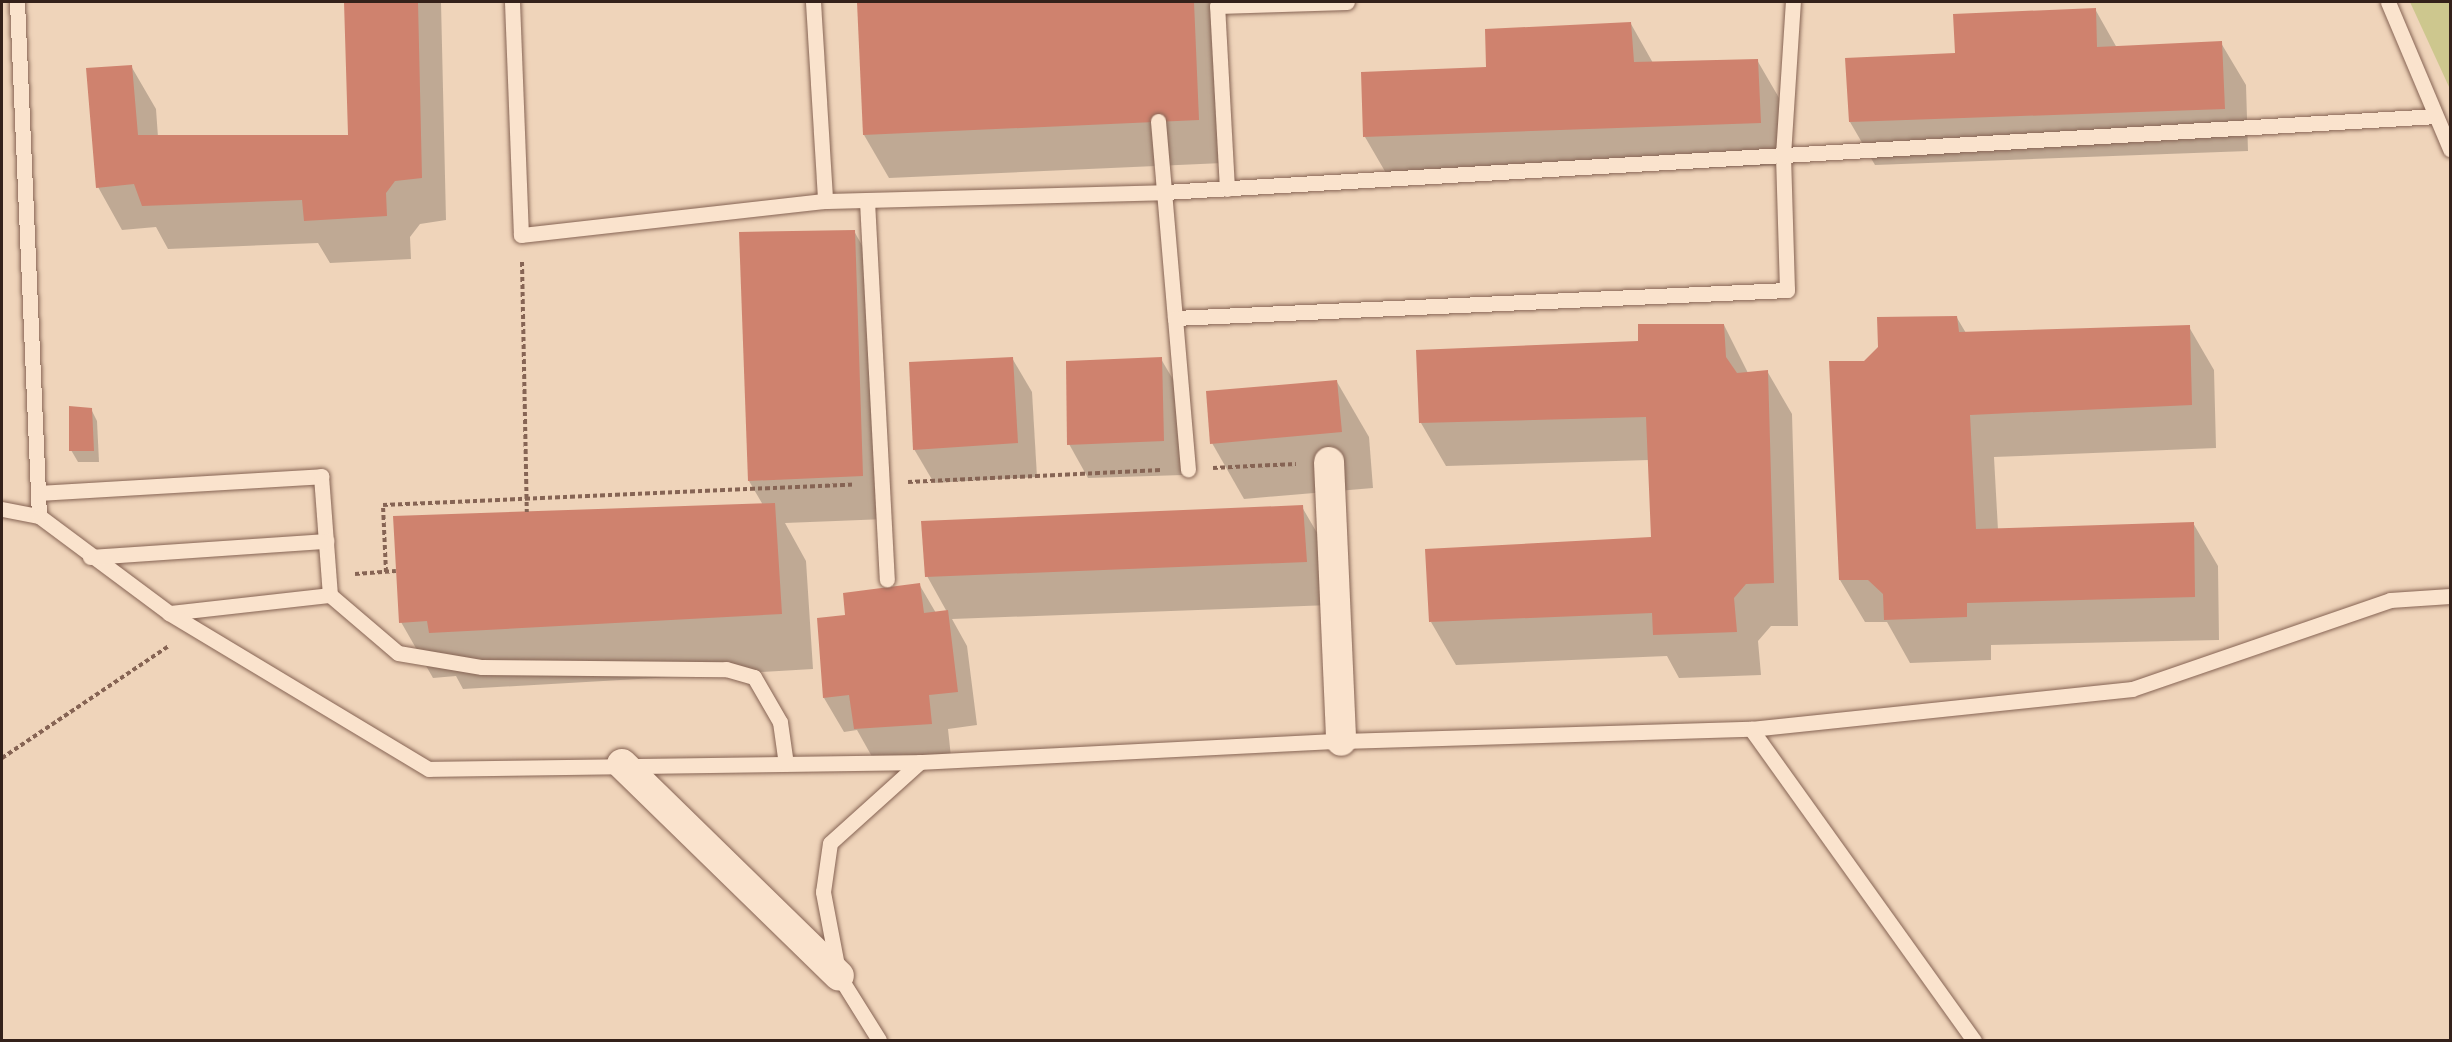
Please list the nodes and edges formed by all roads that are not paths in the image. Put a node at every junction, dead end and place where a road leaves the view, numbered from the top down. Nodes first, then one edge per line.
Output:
1 (17, 2) edge
2 (512, 2) edge
3 (813, 2) edge
4 (1347, 2) edge
5 (1793, 2) edge
6 (2388, 2) edge
7 (2435, 116) junction
8 (1158, 121) dead end
9 (2451, 149) edge
10 (1782, 155) junction
11 (1227, 189) junction
12 (1165, 192) junction
13 (825, 201) junction
14 (867, 201) junction
15 (1175, 318) junction
16 (1329, 462) road end
17 (1188, 469) road end
18 (38, 493) junction
19 (2, 509) edge
20 (39, 516) junction
21 (326, 541) junction
22 (90, 557) junction
23 (887, 579) dead end
24 (330, 596) junction
25 (2451, 596) edge
26 (169, 613) junction
27 (1751, 729) junction
28 (1341, 741) junction
29 (920, 762) junction
30 (622, 764) junction
31 (786, 764) junction
32 (839, 976) junction
33 (879, 1041) edge
34 (1974, 1041) edge

1 - 18 lane
2 - 13 lane
3 - 13 lane
4 - 11 lane
5 - 10 lane
6 - 7 lane
7 - 9 lane
7 - 10 lane
8 - 12 lane
10 - 11 lane
10 - 15 lane
11 - 12 lane
12 - 14 lane
12 - 15 lane
13 - 14 lane
14 - 23 lane
15 - 17 lane
16 - 28 street
18 - 20 lane
18 - 21 lane
19 - 20 lane
20 - 22 lane
21 - 22 lane
21 - 24 lane
22 - 26 lane
24 - 26 lane
24 - 31 lane
25 - 27 lane
26 - 30 lane
27 - 28 lane
27 - 34 lane
28 - 29 lane
29 - 31 lane
29 - 32 lane
30 - 31 lane
30 - 32 street
32 - 33 lane

